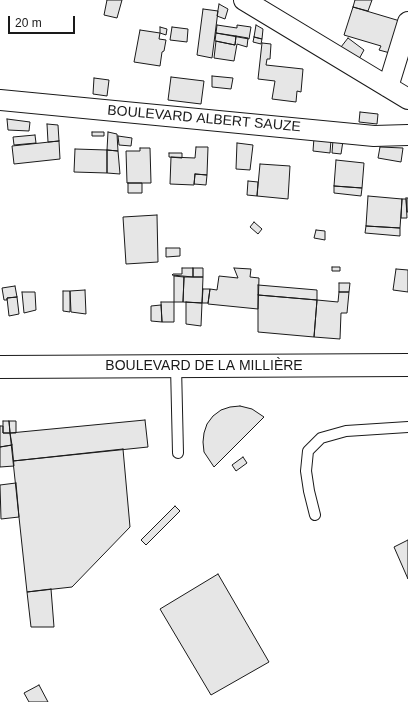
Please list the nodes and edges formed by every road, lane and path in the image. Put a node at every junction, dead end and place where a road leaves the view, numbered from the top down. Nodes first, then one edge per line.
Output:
1 (244, 0) edge
2 (408, 22) edge
3 (388, 87) junction
4 (0, 100) edge
5 (408, 100) edge
6 (408, 135) edge
7 (408, 365) edge
8 (176, 366) junction
9 (0, 368) edge
10 (408, 427) edge
11 (178, 453) dead end
12 (315, 515) dead end

1 - 3 street
2 - 3 street
3 - 5 street
4 - 6 street, BOULEVARD ALBERT SAUZE
7 - 8 main road, BOULEVARD DE LA MILLIÈRE
8 - 9 main road, BOULEVARD DE LA MILLIÈRE
8 - 11 lane
10 - 12 lane

